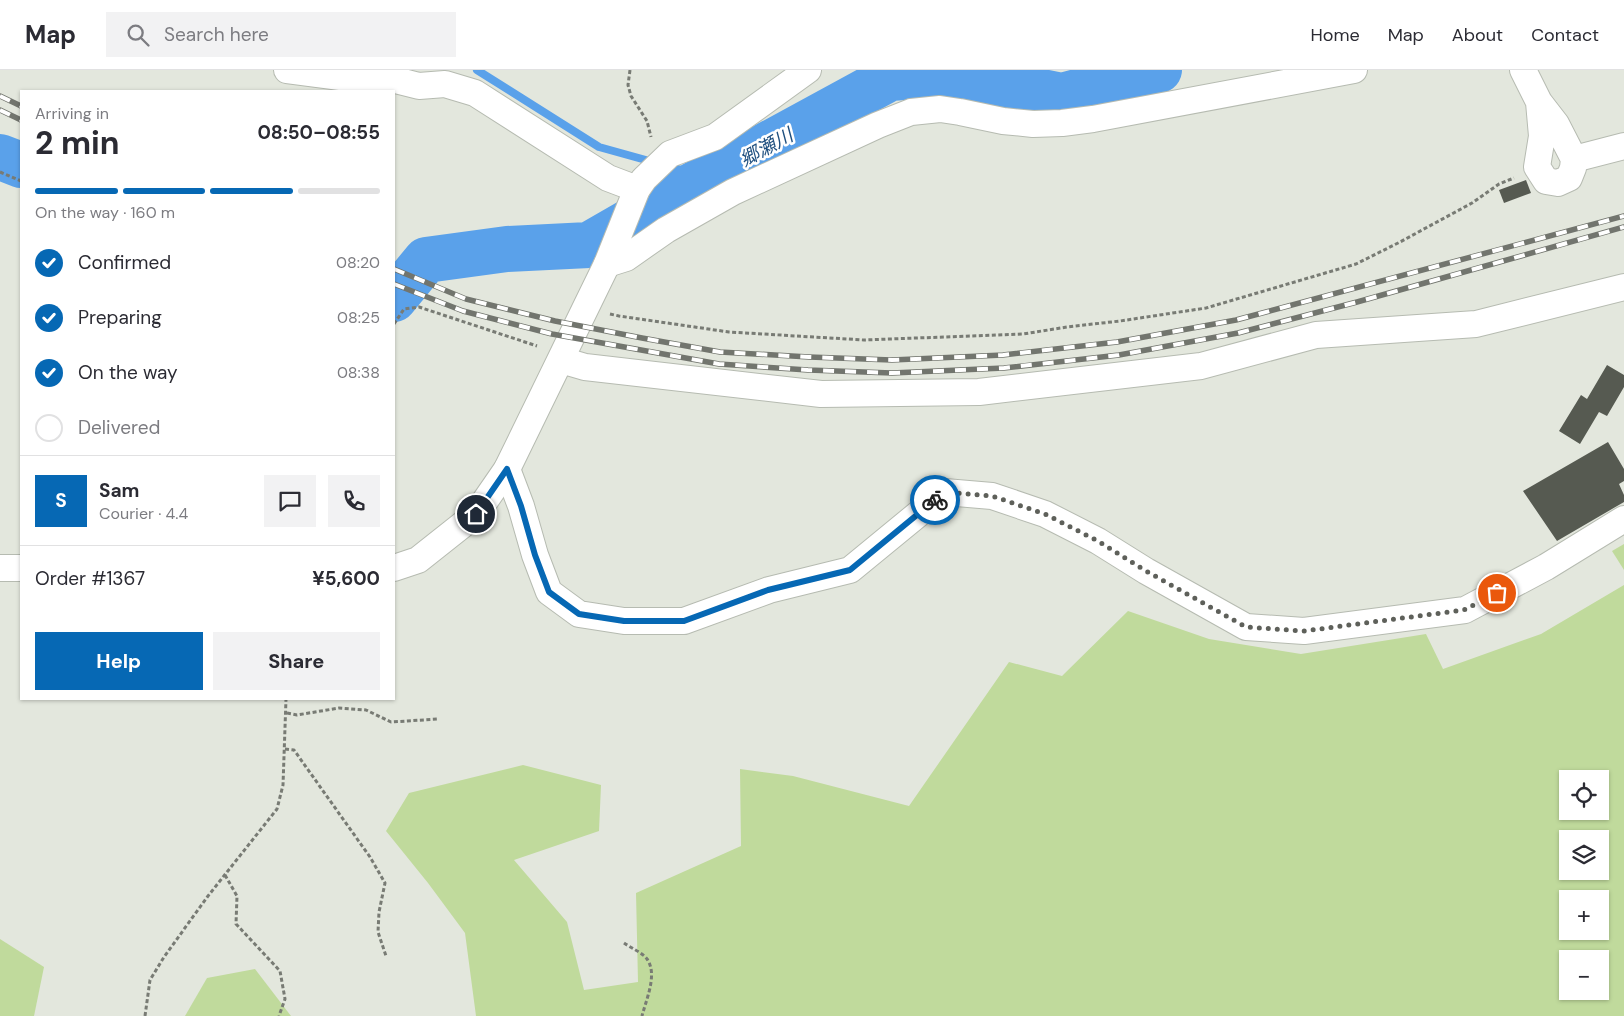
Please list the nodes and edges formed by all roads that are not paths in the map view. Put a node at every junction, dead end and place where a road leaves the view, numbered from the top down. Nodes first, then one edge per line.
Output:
1 (287, 70) edge
2 (808, 70) edge
3 (1354, 70) edge
4 (1523, 70) edge
5 (1540, 102) junction
6 (1624, 146) edge
7 (1574, 159) junction
8 (641, 184) junction
9 (609, 259) junction
10 (1624, 287) edge
11 (563, 356) junction
12 (507, 469) junction
13 (1624, 519) edge
14 (0, 568) edge
15 (20, 568) edge
16 (395, 568) edge

1 - 8 street
2 - 8 street
3 - 9 street
4 - 5 street
5 - 7 street
5 - 7 street
6 - 7 street
8 - 9 street
9 - 11 street
10 - 11 street
11 - 12 street
12 - 13 street
12 - 16 street
14 - 15 street

